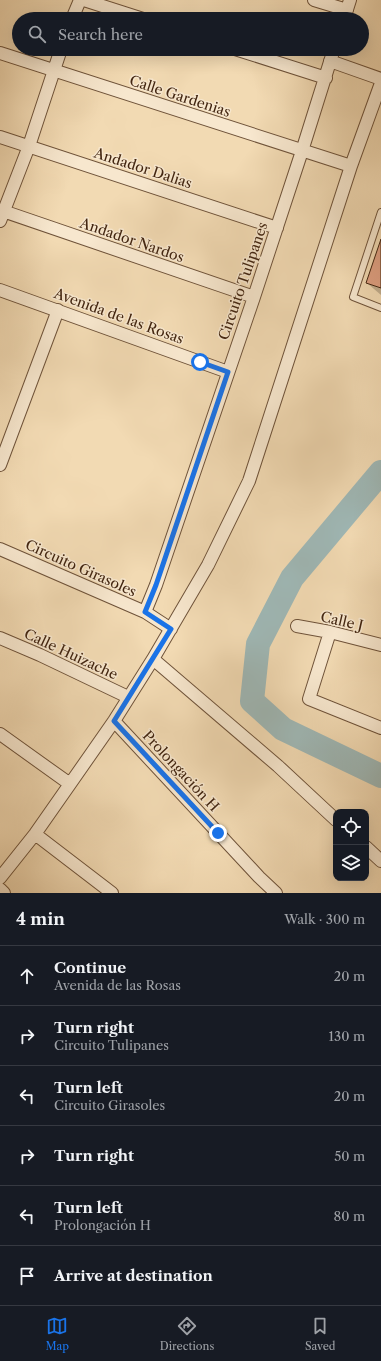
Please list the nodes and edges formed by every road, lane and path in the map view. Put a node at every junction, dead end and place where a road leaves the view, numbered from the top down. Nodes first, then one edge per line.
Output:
1 (80, 0) edge
2 (84, 0) edge
3 (314, 0) edge
4 (347, 10) edge
5 (75, 12) edge
6 (121, 12) edge
7 (0, 53) edge
8 (58, 56) edge
9 (257, 56) edge
10 (332, 56) edge
11 (330, 61) junction
12 (53, 70) junction
13 (326, 78) junction
14 (381, 79) edge
15 (381, 83) edge
16 (0, 136) edge
17 (29, 146) junction
18 (302, 151) junction
19 (351, 166) junction
20 (381, 212) edge
21 (1, 215) edge
22 (276, 228) junction
23 (0, 290) edge
24 (254, 297) junction
25 (381, 308) edge
26 (58, 310) junction
27 (228, 372) junction
28 (0, 465) edge
29 (0, 549) edge
30 (145, 612) junction
31 (297, 626) dead end
32 (171, 629) junction
33 (330, 632) junction
34 (0, 638) edge
35 (381, 645) edge
36 (153, 658) junction
37 (128, 697) junction
38 (114, 721) junction
39 (381, 728) edge
40 (0, 734) edge
41 (70, 784) junction
42 (333, 817) edge
43 (35, 834) junction
44 (369, 850) edge
45 (381, 861) edge
46 (0, 878) edge
47 (0, 889) edge
48 (4, 893) edge
49 (112, 893) edge
50 (276, 893) edge

1 - 5 street
2 - 6 street
3 - 4 street
7 - 12 street, Calle Gardenias
8 - 12 street
9 - 13 street
10 - 11 street, Circuito Tulipanes
11 - 13 street, Circuito Tulipanes
11 - 14 street
12 - 17 street
12 - 18 street, Calle Gardenias
13 - 18 street, Circuito Tulipanes
15 - 19 street
16 - 17 street, Andador Dalias
17 - 21 street
17 - 22 street, Andador Dalias
18 - 19 street, Calle Gardenias
18 - 22 street, Circuito Tulipanes
19 - 32 street
20 - 25 lane
21 - 24 street, Andador Nardos
22 - 24 street, Circuito Tulipanes
23 - 26 street, Avenida de las Rosas
24 - 27 street, Circuito Tulipanes
26 - 27 street, Avenida de las Rosas
26 - 28 street
27 - 30 street, Circuito Tulipanes
29 - 30 street, Circuito Girasoles
30 - 32 street, Circuito Girasoles
31 - 33 street, Calle J
32 - 36 street
33 - 35 street, Calle J
33 - 39 street
34 - 37 street, Calle Huizache
36 - 37 street
36 - 42 street
37 - 38 street
38 - 41 street
38 - 50 street, Prolongación H
40 - 41 street
41 - 43 street
43 - 46 street
43 - 49 street
44 - 45 street
47 - 48 street

